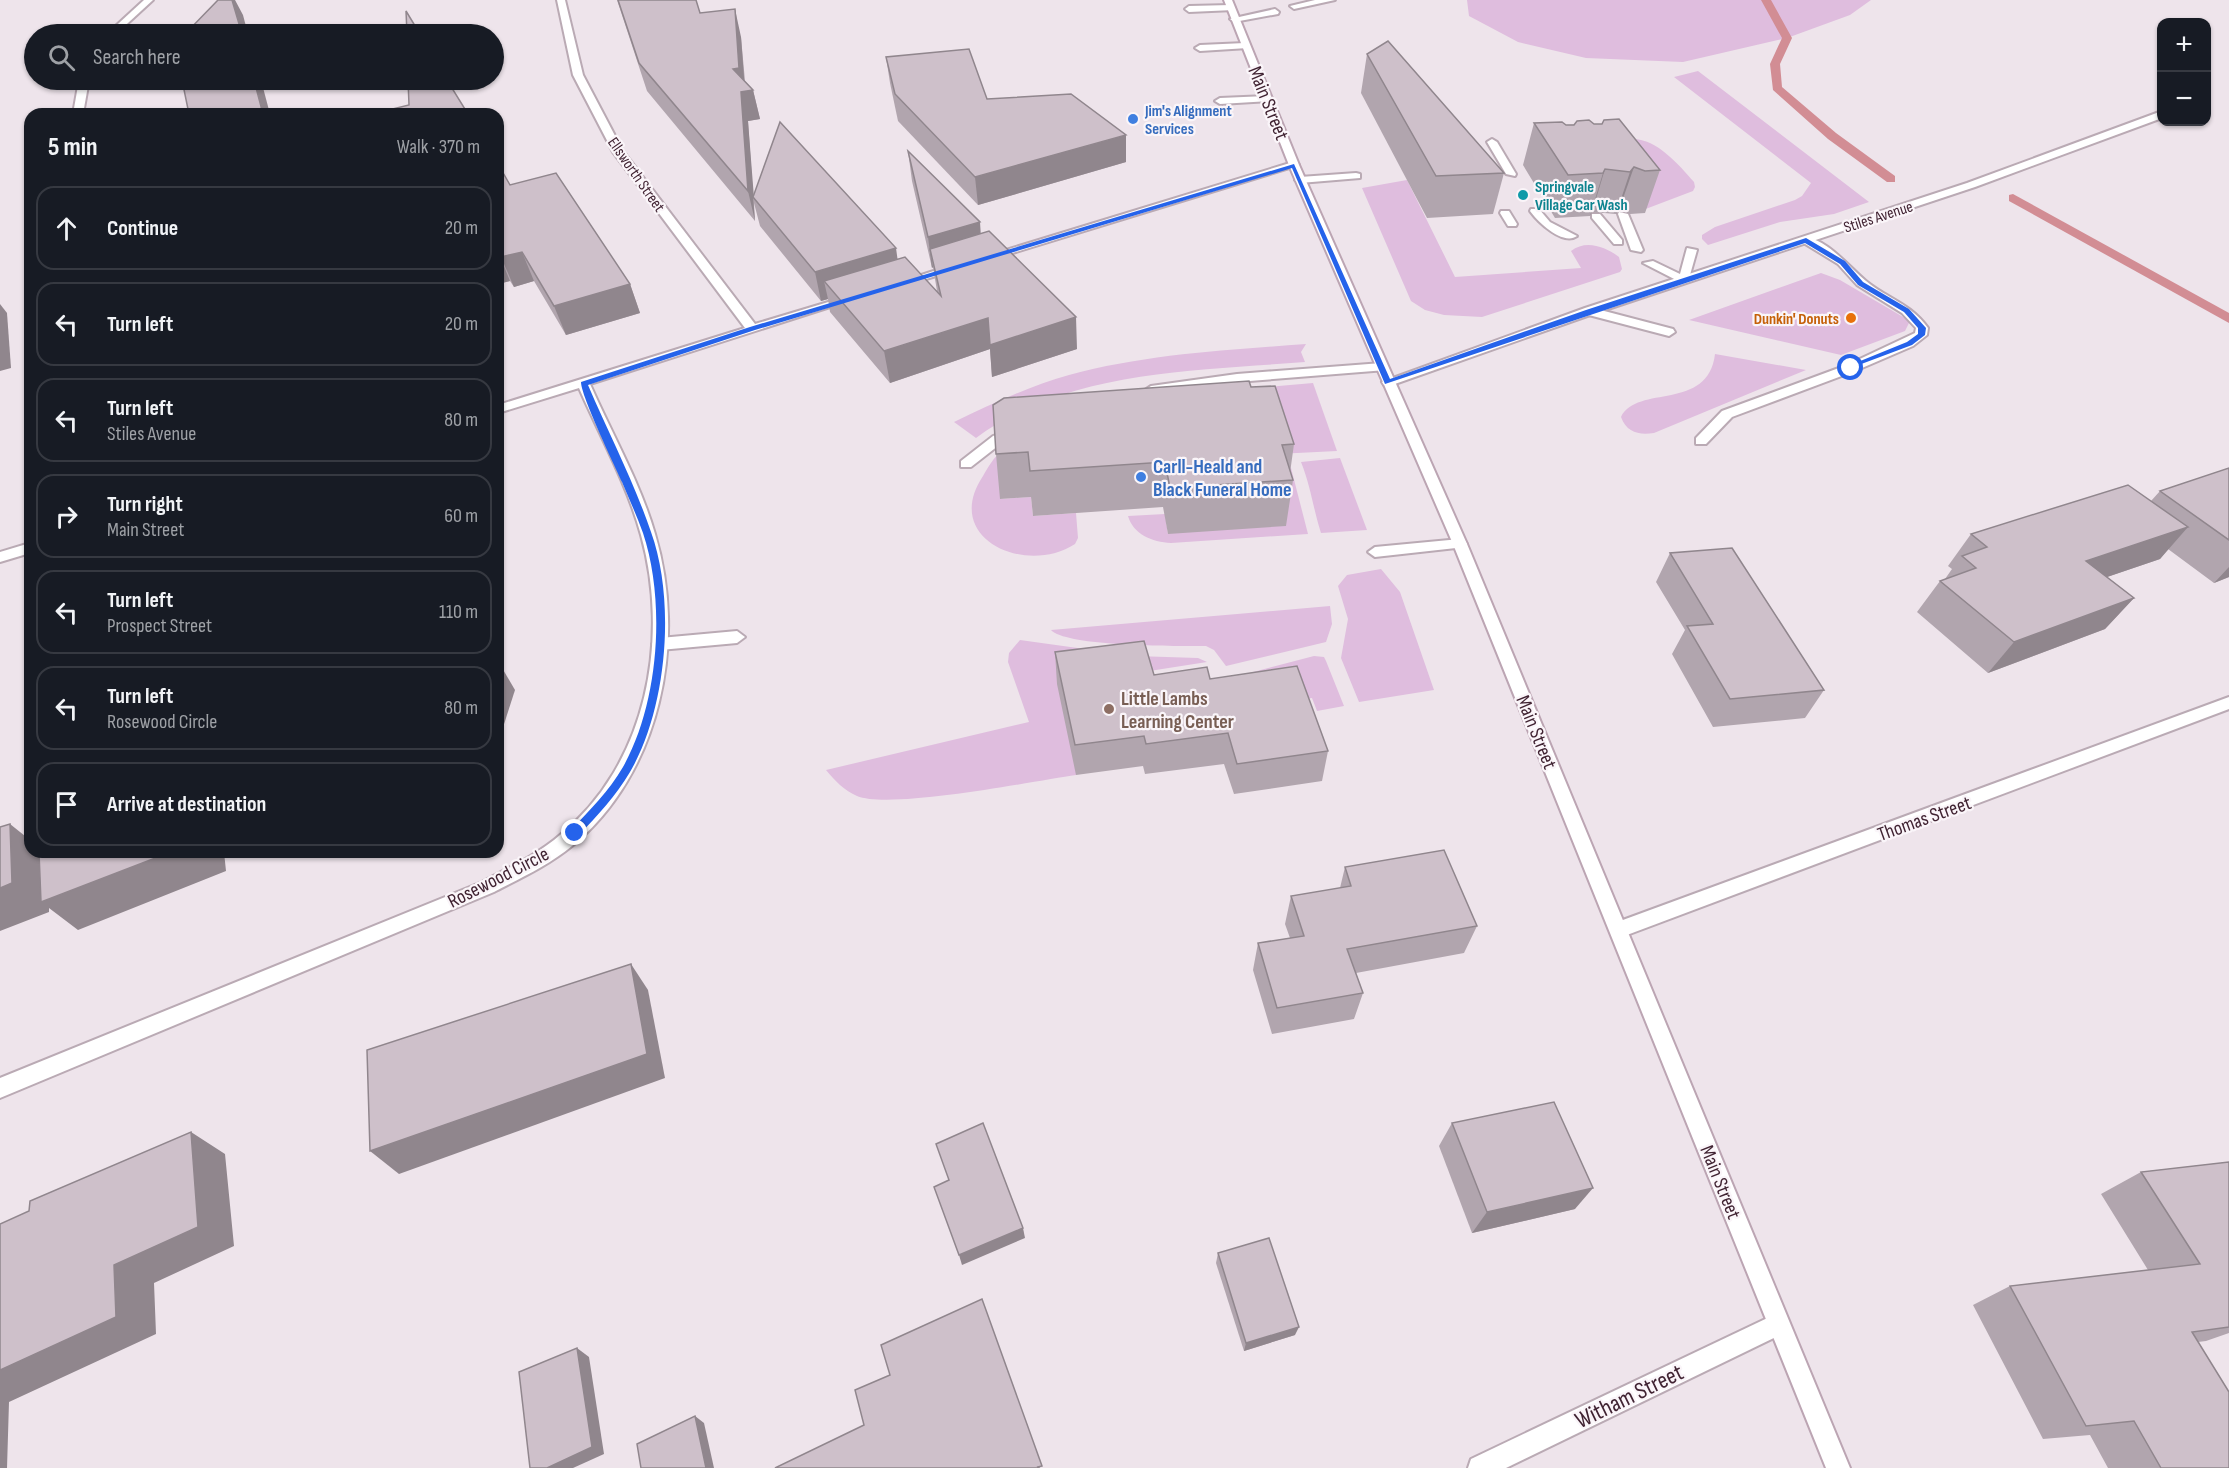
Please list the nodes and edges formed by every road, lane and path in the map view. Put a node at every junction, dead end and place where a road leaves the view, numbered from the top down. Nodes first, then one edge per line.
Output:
1 (149, 0) edge
2 (561, 0) edge
3 (1331, 0) edge
4 (1294, 6) dead end
5 (1189, 9) dead end
6 (1231, 9) edge
7 (1275, 12) dead end
8 (122, 24) edge
9 (1245, 46) junction
10 (1200, 48) dead end
11 (82, 90) edge
12 (1268, 99) junction
13 (1220, 101) dead end
14 (79, 108) edge
15 (2157, 116) edge
16 (1491, 142) dead end
17 (1297, 173) junction
18 (1511, 174) dead end
19 (1356, 176) dead end
20 (1535, 211) dead end
21 (1505, 213) edge
22 (1623, 214) edge
23 (1596, 216) edge
24 (1512, 224) dead end
25 (1571, 236) dead end
26 (1806, 240) junction
27 (1618, 242) dead end
28 (1638, 250) dead end
29 (1690, 250) dead end
30 (1649, 263) dead end
31 (1684, 280) junction
32 (893, 286) edge
33 (861, 295) edge
34 (1589, 311) junction
35 (752, 328) junction
36 (1669, 332) dead end
37 (1385, 375) junction
38 (584, 384) junction
39 (1141, 392) edge
40 (504, 407) edge
41 (1030, 426) edge
42 (1701, 441) dead end
43 (966, 464) dead end
44 (1460, 544) junction
45 (24, 550) edge
46 (1375, 552) dead end
47 (0, 557) edge
48 (737, 637) dead end
49 (660, 644) junction
50 (2229, 703) edge
51 (1619, 930) junction
52 (0, 1088) edge
53 (1778, 1324) junction
54 (1480, 1468) edge
55 (1838, 1468) edge

1 - 8 street
2 - 35 street, Ellsworth Street
3 - 4 street
5 - 6 street
6 - 7 street
6 - 9 street, Main Street
9 - 10 street
9 - 12 street, Main Street
11 - 14 street
12 - 13 street
12 - 17 street, Main Street
15 - 26 street, Stiles Avenue
16 - 18 street
17 - 19 street
17 - 32 street
17 - 37 street, Main Street
20 - 25 street
21 - 24 street
22 - 28 street
23 - 27 street
26 - 31 street, Stiles Avenue
26 - 42 street
29 - 31 street
30 - 31 street
31 - 34 street, Stiles Avenue
33 - 35 street
34 - 36 street
34 - 37 street, Stiles Avenue
35 - 38 street
37 - 39 street, Stiles Avenue
37 - 44 street, Main Street
38 - 40 street
38 - 49 street, Rosewood Circle
41 - 43 street
44 - 46 street
44 - 51 street, Main Street
45 - 47 street
48 - 49 street
49 - 52 street, Rosewood Circle
50 - 51 street, Thomas Street
51 - 53 street, Main Street
53 - 54 street, Witham Street
53 - 55 street, Main Street

